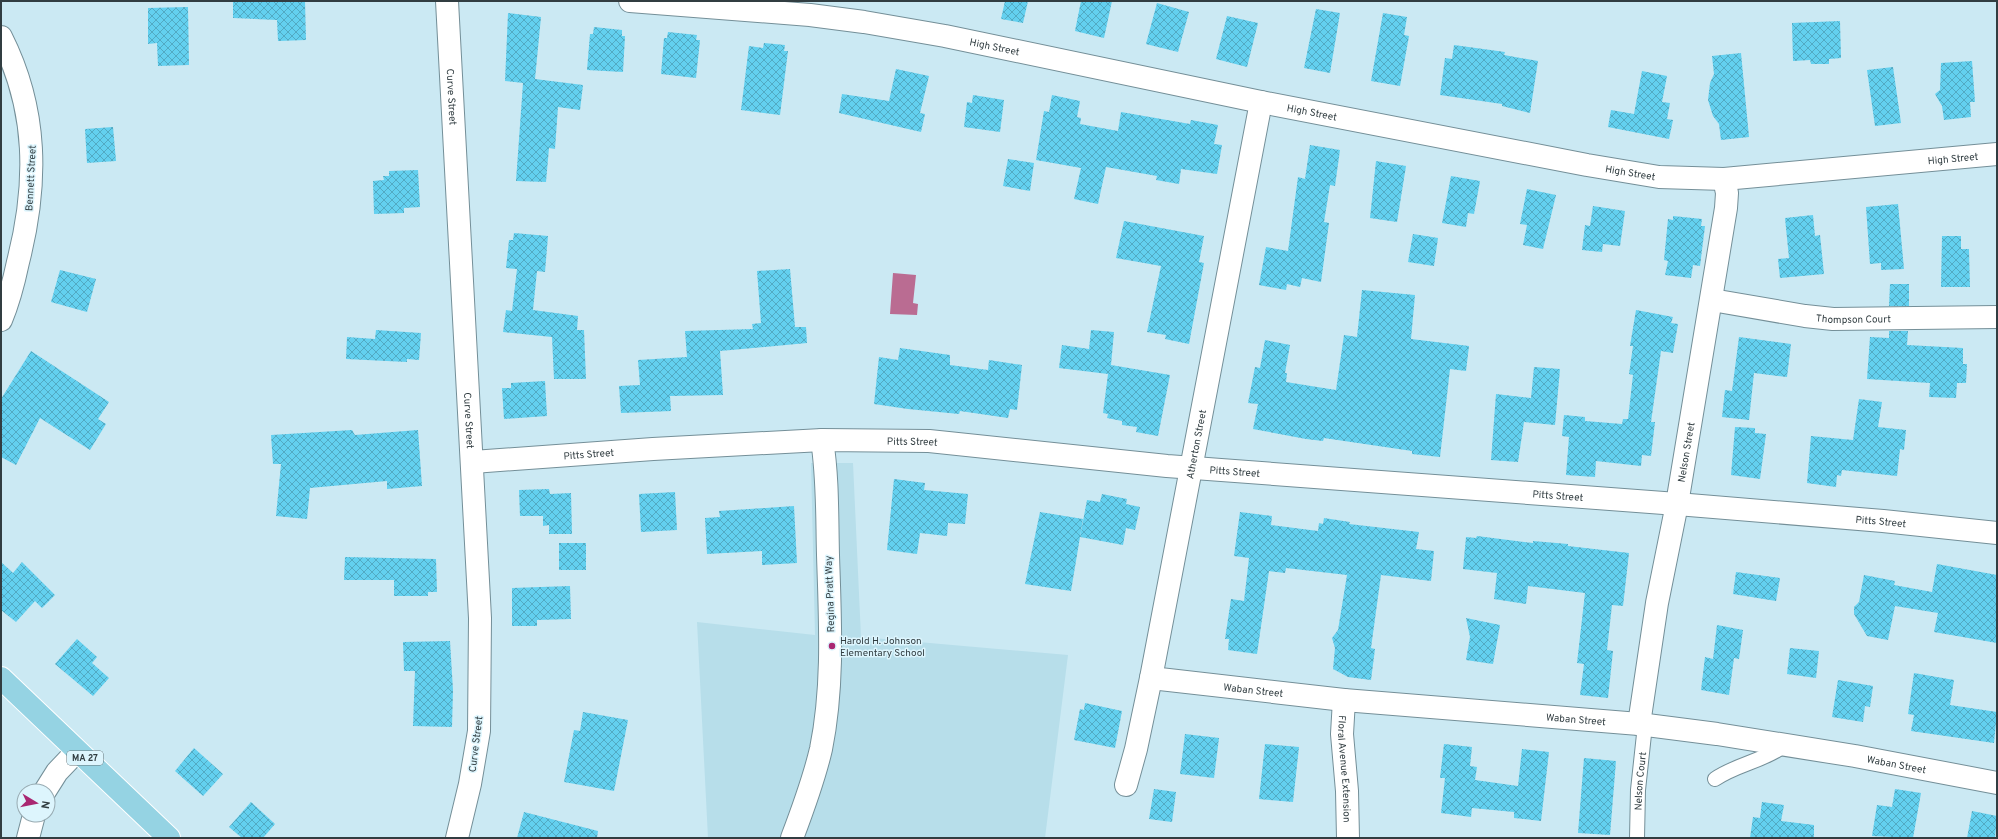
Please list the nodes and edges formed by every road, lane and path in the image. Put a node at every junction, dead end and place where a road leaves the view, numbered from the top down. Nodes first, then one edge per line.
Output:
1 (447, 1) edge
2 (630, 1) edge
3 (810, 8) edge
4 (1, 37) edge
5 (1261, 102) junction
6 (1997, 154) edge
7 (1724, 179) junction
8 (1712, 300) junction
9 (1997, 317) edge
10 (1, 320) edge
11 (822, 440) junction
12 (473, 462) junction
13 (1193, 468) junction
14 (1678, 504) junction
15 (1997, 533) edge
16 (1, 678) edge
17 (1151, 678) junction
18 (1344, 700) junction
19 (1642, 725) junction
20 (1785, 745) junction
21 (77, 751) junction
22 (1715, 779) dead end
23 (50, 783) edge
24 (1997, 783) edge
25 (1126, 785) dead end
26 (32, 823) edge
27 (28, 838) edge
28 (169, 838) edge
29 (457, 838) edge
30 (792, 838) edge
31 (1348, 838) edge
32 (1637, 838) edge

1 - 12 street, Curve Street
2 - 3 street, High Street
3 - 5 street, High Street
4 - 10 street, Bennett Street
5 - 7 street, High Street
5 - 13 street, Atherton Street
6 - 7 street, High Street
7 - 8 street, Nelson Street
8 - 9 street, Thompson Court
8 - 14 street, Nelson Street
11 - 12 street, Pitts Street
11 - 13 street, Pitts Street
11 - 30 street, Regina Pratt Way
12 - 29 street, Curve Street
13 - 14 street, Pitts Street
13 - 17 street, Atherton Street
14 - 15 street, Pitts Street
14 - 19 street, Nelson Street
16 - 21 main road, MA 27
17 - 18 street, Waban Street
17 - 25 street, Atherton Street
18 - 19 street, Waban Street
18 - 31 street, Floral Avenue Extension
19 - 20 street, Waban Street
19 - 32 lane, Nelson Court
20 - 22 lane
20 - 24 street, Waban Street
21 - 23 street
21 - 28 main road, MA 27
26 - 27 street

